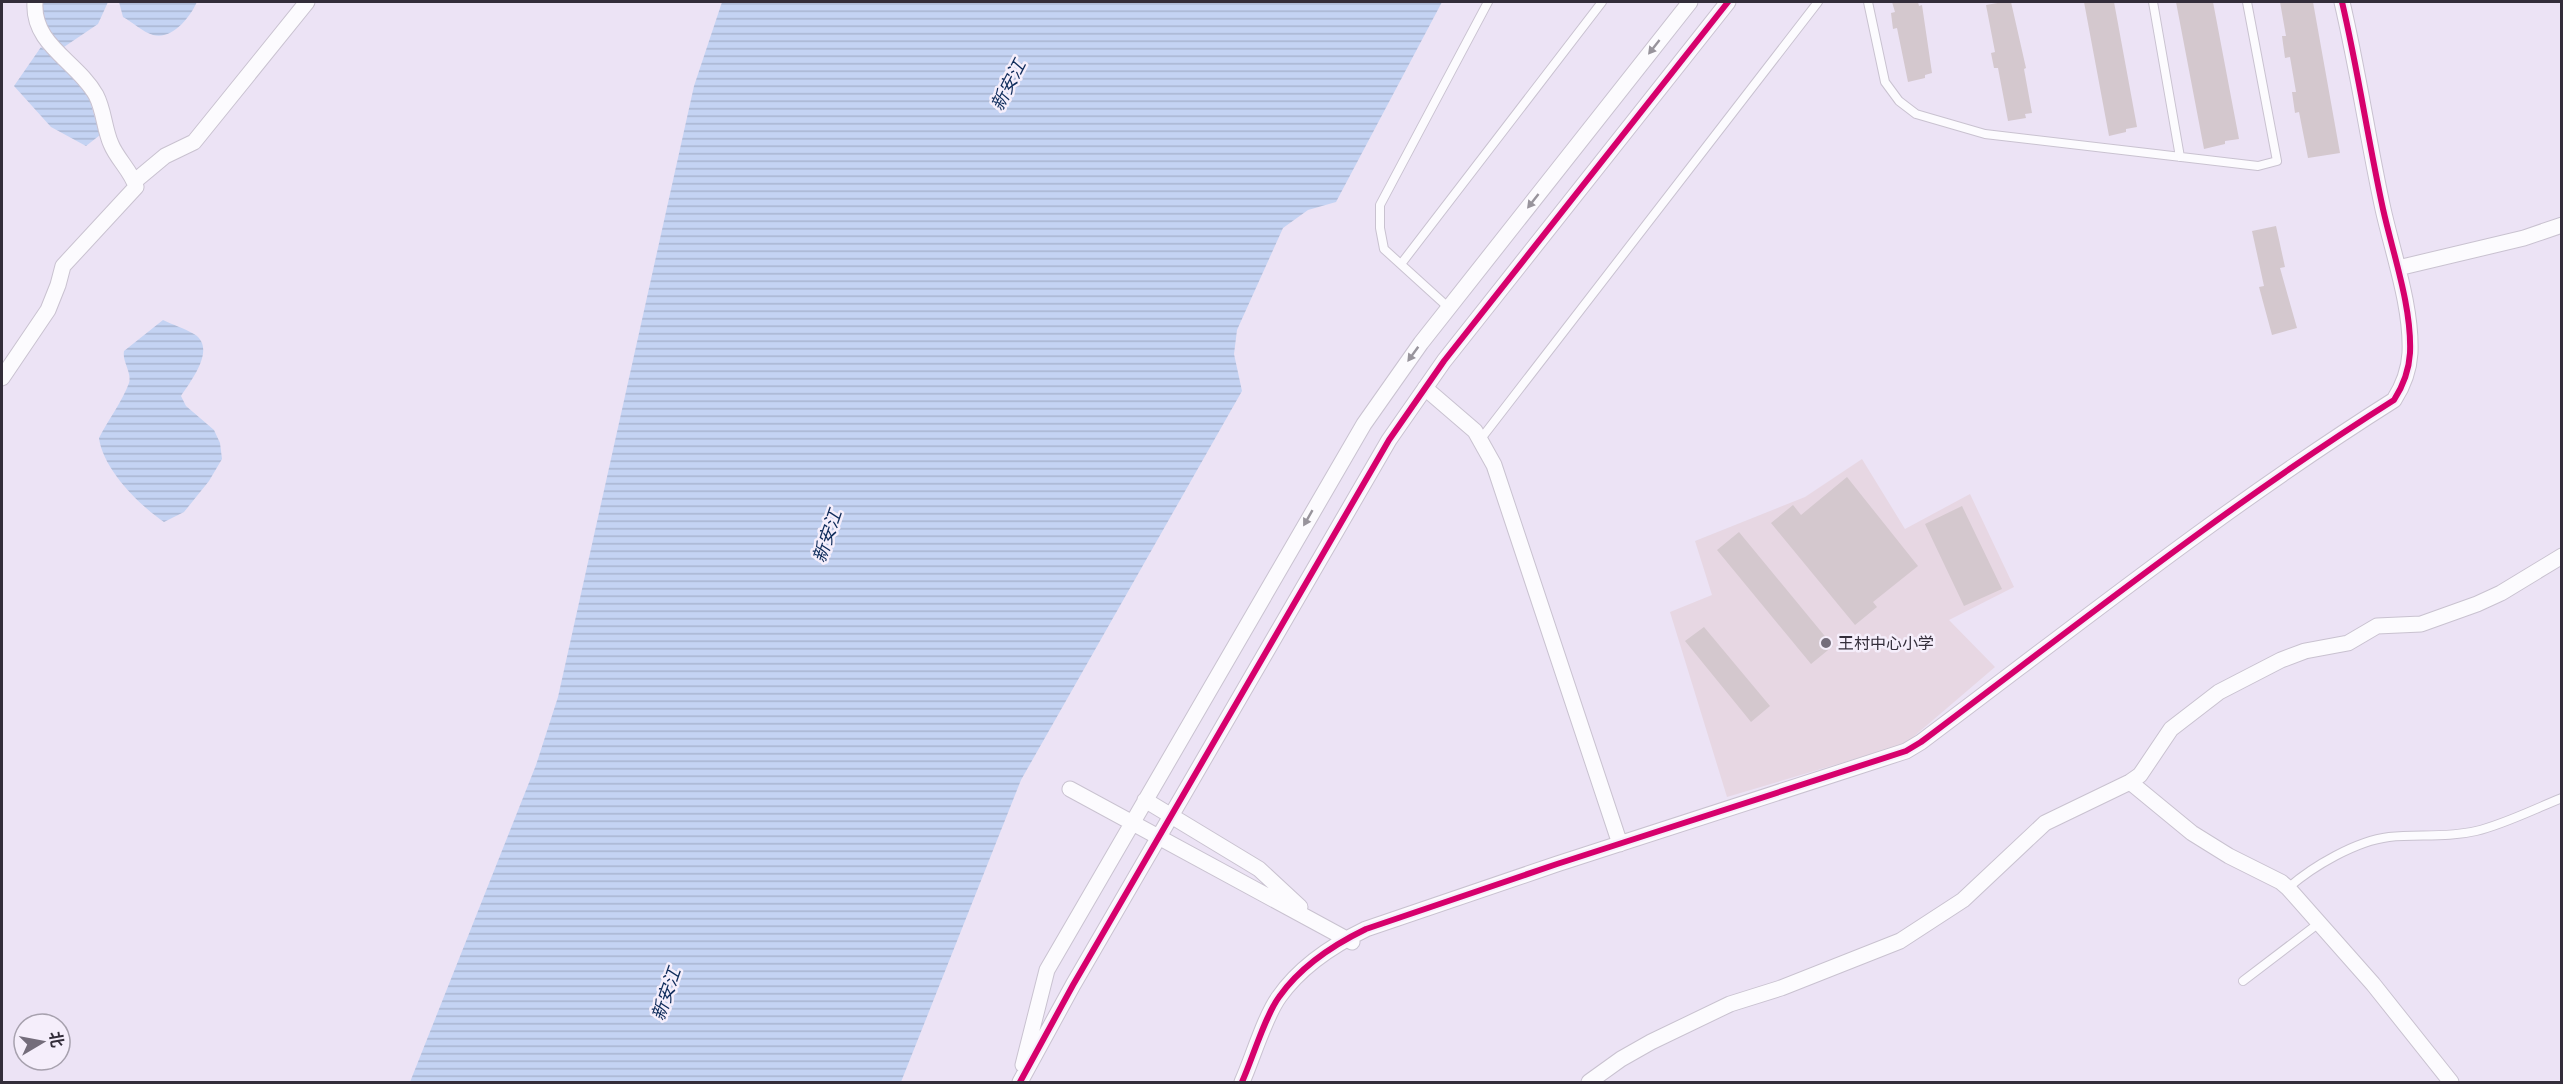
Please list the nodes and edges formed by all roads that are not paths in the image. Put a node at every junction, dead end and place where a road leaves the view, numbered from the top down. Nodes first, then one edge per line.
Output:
1 (35, 2) edge
2 (307, 2) edge
3 (1488, 2) edge
4 (1602, 2) edge
5 (1690, 2) edge
6 (1728, 2) edge
7 (1818, 2) edge
8 (1868, 2) edge
9 (2153, 2) edge
10 (2247, 2) edge
11 (2342, 2) edge
12 (2180, 157) junction
13 (135, 181) junction
14 (2562, 225) edge
15 (1401, 264) junction
16 (2398, 268) junction
17 (1449, 308) junction
18 (2, 378) edge
19 (1425, 388) junction
20 (1480, 440) junction
21 (2562, 556) edge
22 (2130, 782) junction
23 (1070, 789) dead end
24 (2562, 798) edge
25 (1145, 800) junction
26 (1170, 816) junction
27 (1620, 844) junction
28 (2288, 888) junction
29 (2319, 923) junction
30 (1346, 943) junction
31 (2242, 981) dead end
32 (1019, 1083) edge
33 (1242, 1083) edge
34 (1589, 1083) edge
35 (2451, 1083) edge

1 - 13 street
2 - 13 street
3 - 15 lane
4 - 15 lane
5 -> 17 street
6 - 19 street
7 - 20 lane
8 - 12 lane
9 - 12 lane
10 - 12 lane
11 - 16 street
13 - 18 street
14 - 16 street
15 - 17 lane
16 - 27 street
17 -> 25 street
19 - 20 street
19 - 26 street
20 - 27 street
21 - 22 street
22 - 28 street
22 - 34 street
23 - 30 street
24 - 28 lane
25 - 26 street
25 - 32 street
26 - 30 street
26 - 32 street
27 - 30 street
28 - 29 street
29 - 31 lane
29 - 35 street
30 - 33 street

